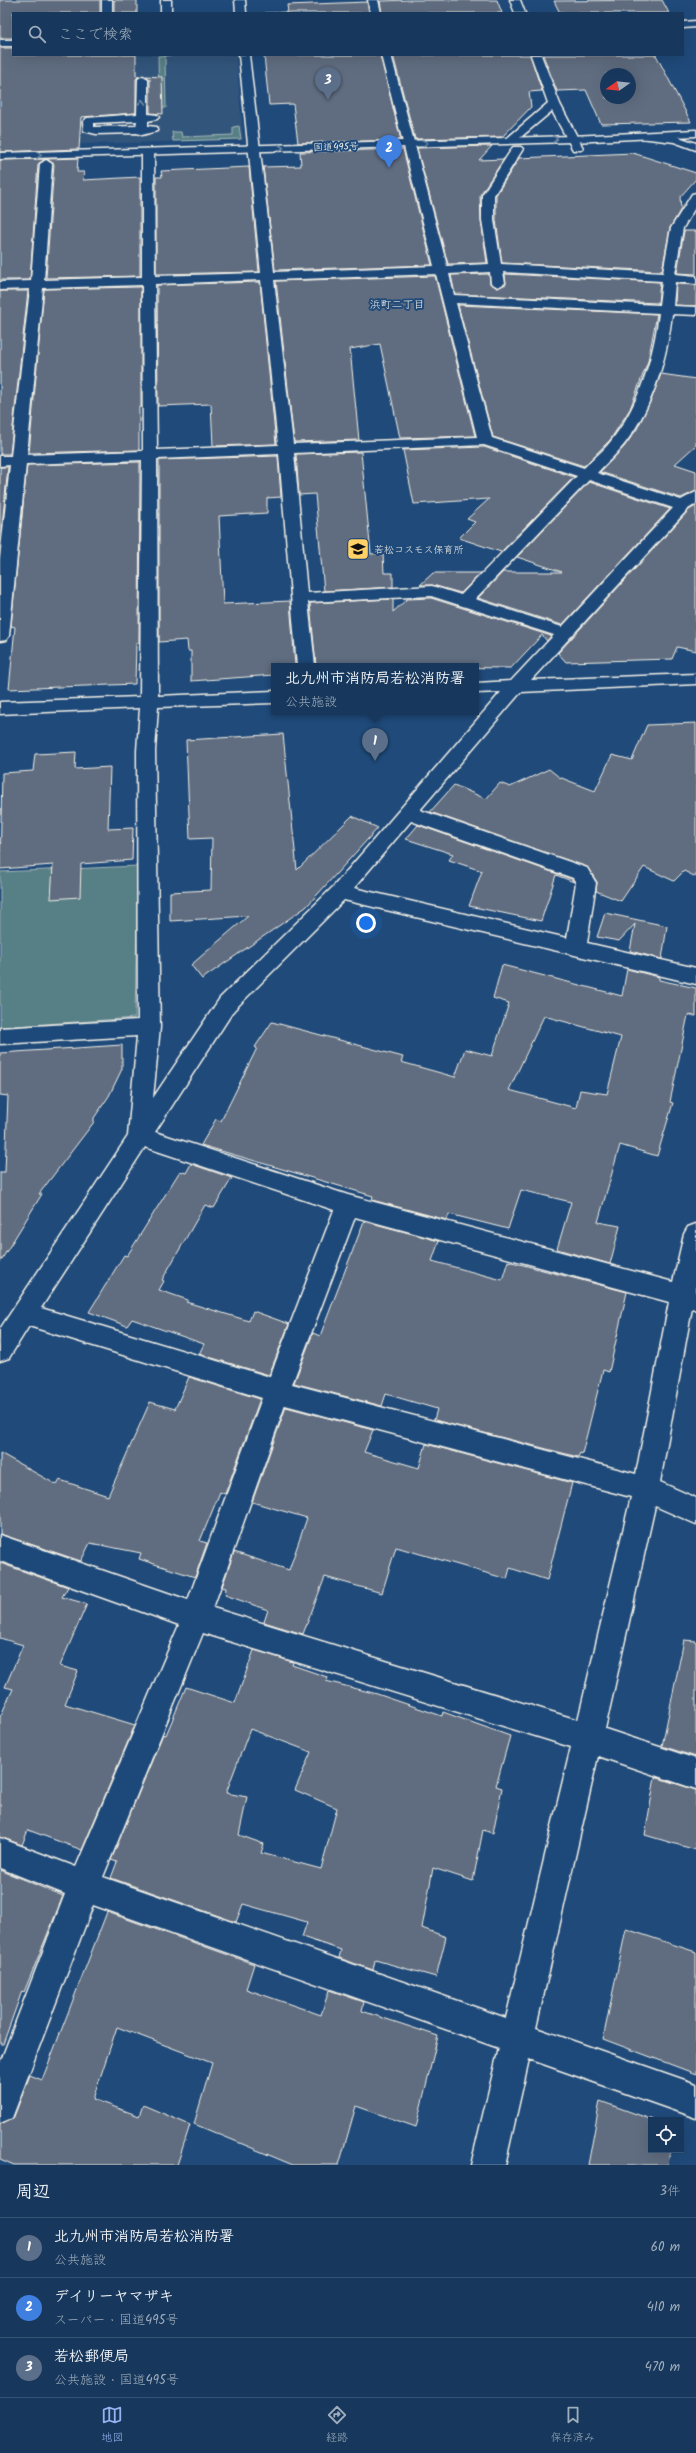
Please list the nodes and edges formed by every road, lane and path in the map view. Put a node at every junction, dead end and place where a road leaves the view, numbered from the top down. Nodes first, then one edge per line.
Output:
1 (107, 0) edge
2 (166, 0) edge
3 (240, 0) edge
4 (373, 0) edge
5 (515, 0) edge
6 (107, 12) edge
7 (166, 12) edge
8 (240, 12) edge
9 (376, 12) edge
10 (520, 12) edge
11 (696, 24) edge
12 (684, 25) edge
13 (12, 42) edge
14 (0, 43) edge
15 (244, 56) edge
16 (386, 56) edge
17 (536, 56) edge
18 (148, 79) dead end
19 (554, 104) junction
20 (696, 133) edge
21 (646, 141) junction
22 (574, 143) junction
23 (694, 143) edge
24 (514, 145) junction
25 (410, 148) junction
26 (256, 153) junction
27 (147, 155) junction
28 (0, 156) edge
29 (46, 164) junction
30 (0, 166) edge
31 (696, 197) edge
32 (496, 268) junction
33 (441, 270) junction
34 (667, 276) junction
35 (267, 277) junction
36 (696, 280) edge
37 (150, 281) junction
38 (37, 285) junction
39 (0, 286) edge
40 (448, 299) junction
41 (500, 300) junction
42 (665, 309) junction
43 (696, 311) edge
44 (485, 441) junction
45 (286, 450) junction
46 (150, 455) junction
47 (20, 460) junction
48 (0, 461) edge
49 (588, 474) junction
50 (696, 496) edge
51 (683, 506) junction
52 (299, 598) junction
53 (464, 601) junction
54 (564, 633) junction
55 (0, 636) edge
56 (306, 663) edge
57 (696, 679) edge
58 (516, 686) junction
59 (479, 688) edge
60 (271, 697) edge
61 (149, 703) junction
62 (0, 708) edge
63 (408, 812) junction
64 (340, 892) junction
65 (576, 948) junction
66 (696, 976) edge
67 (149, 1027) junction
68 (0, 1036) edge
69 (139, 1136) junction
70 (348, 1205) junction
71 (696, 1234) edge
72 (689, 1298) edge
73 (24, 1314) junction
74 (0, 1350) edge
75 (277, 1391) junction
76 (646, 1489) junction
77 (696, 1511) edge
78 (0, 1548) edge
79 (196, 1617) junction
80 (587, 1738) junction
81 (696, 1774) edge
82 (0, 1853) edge
83 (84, 1886) junction
84 (517, 2037) junction
85 (696, 2101) edge
86 (0, 2106) edge
87 (488, 2165) edge

1 - 6 main road
2 - 7 main road
3 - 8 main road
4 - 9 main road
5 - 10 main road
11 - 12 main road
13 - 14 main road
15 - 26 main road
16 - 25 main road
17 - 19 main road
18 - 27 main road
19 - 22 main road
19 - 24 main road
20 - 21 main road, 国道495号
21 - 22 main road, 国道495号
21 - 23 main road, 国道495号
21 - 23 main road
22 - 24 main road, 国道495号
24 - 25 main road, 国道495号
24 - 32 main road
25 - 26 main road, 国道495号
25 - 33 main road
26 - 27 main road, 国道495号
26 - 35 main road
28 -> 27 main road, 国道495号
27 - 29 main road, 国道495号
27 - 37 main road
29 - 30 main road, 国道495号
29 - 38 main road
31 - 34 main road
32 - 33 main road
32 - 34 main road
32 - 41 main road
33 - 35 main road
33 - 40 main road
34 - 36 main road
34 - 42 main road
35 - 37 main road
35 - 45 main road
37 - 38 main road
37 - 46 main road
38 - 39 main road
38 - 47 main road
40 - 41 main road
40 - 44 main road
41 - 42 main road
42 - 43 main road
42 - 49 main road
44 - 45 main road
44 - 49 main road
45 - 46 main road
45 - 52 main road
46 - 47 main road
46 - 61 main road
47 - 48 main road
47 - 55 main road
49 - 51 main road
49 - 53 main road
50 - 51 main road
51 - 54 main road
52 - 53 main road
52 - 56 main road
53 - 54 main road
54 - 58 main road
57 - 58 main road
58 - 59 main road
58 - 63 main road
60 - 61 main road
61 - 62 main road
61 - 67 main road
63 - 64 main road
63 - 65 main road
64 - 65 main road
64 - 69 main road
65 - 66 main road
67 - 68 main road
67 - 69 main road
69 - 70 main road
69 - 73 main road
70 - 72 main road
70 - 75 main road
71 - 72 main road
72 - 76 main road
73 - 74 main road
73 - 75 main road
75 - 76 main road
75 - 79 main road
76 - 77 main road
76 - 80 main road
78 - 79 main road
79 - 80 main road
79 - 83 main road
80 - 81 main road
80 - 84 main road
82 - 83 main road
83 - 84 main road
83 - 86 main road
84 - 85 main road
84 - 87 main road

